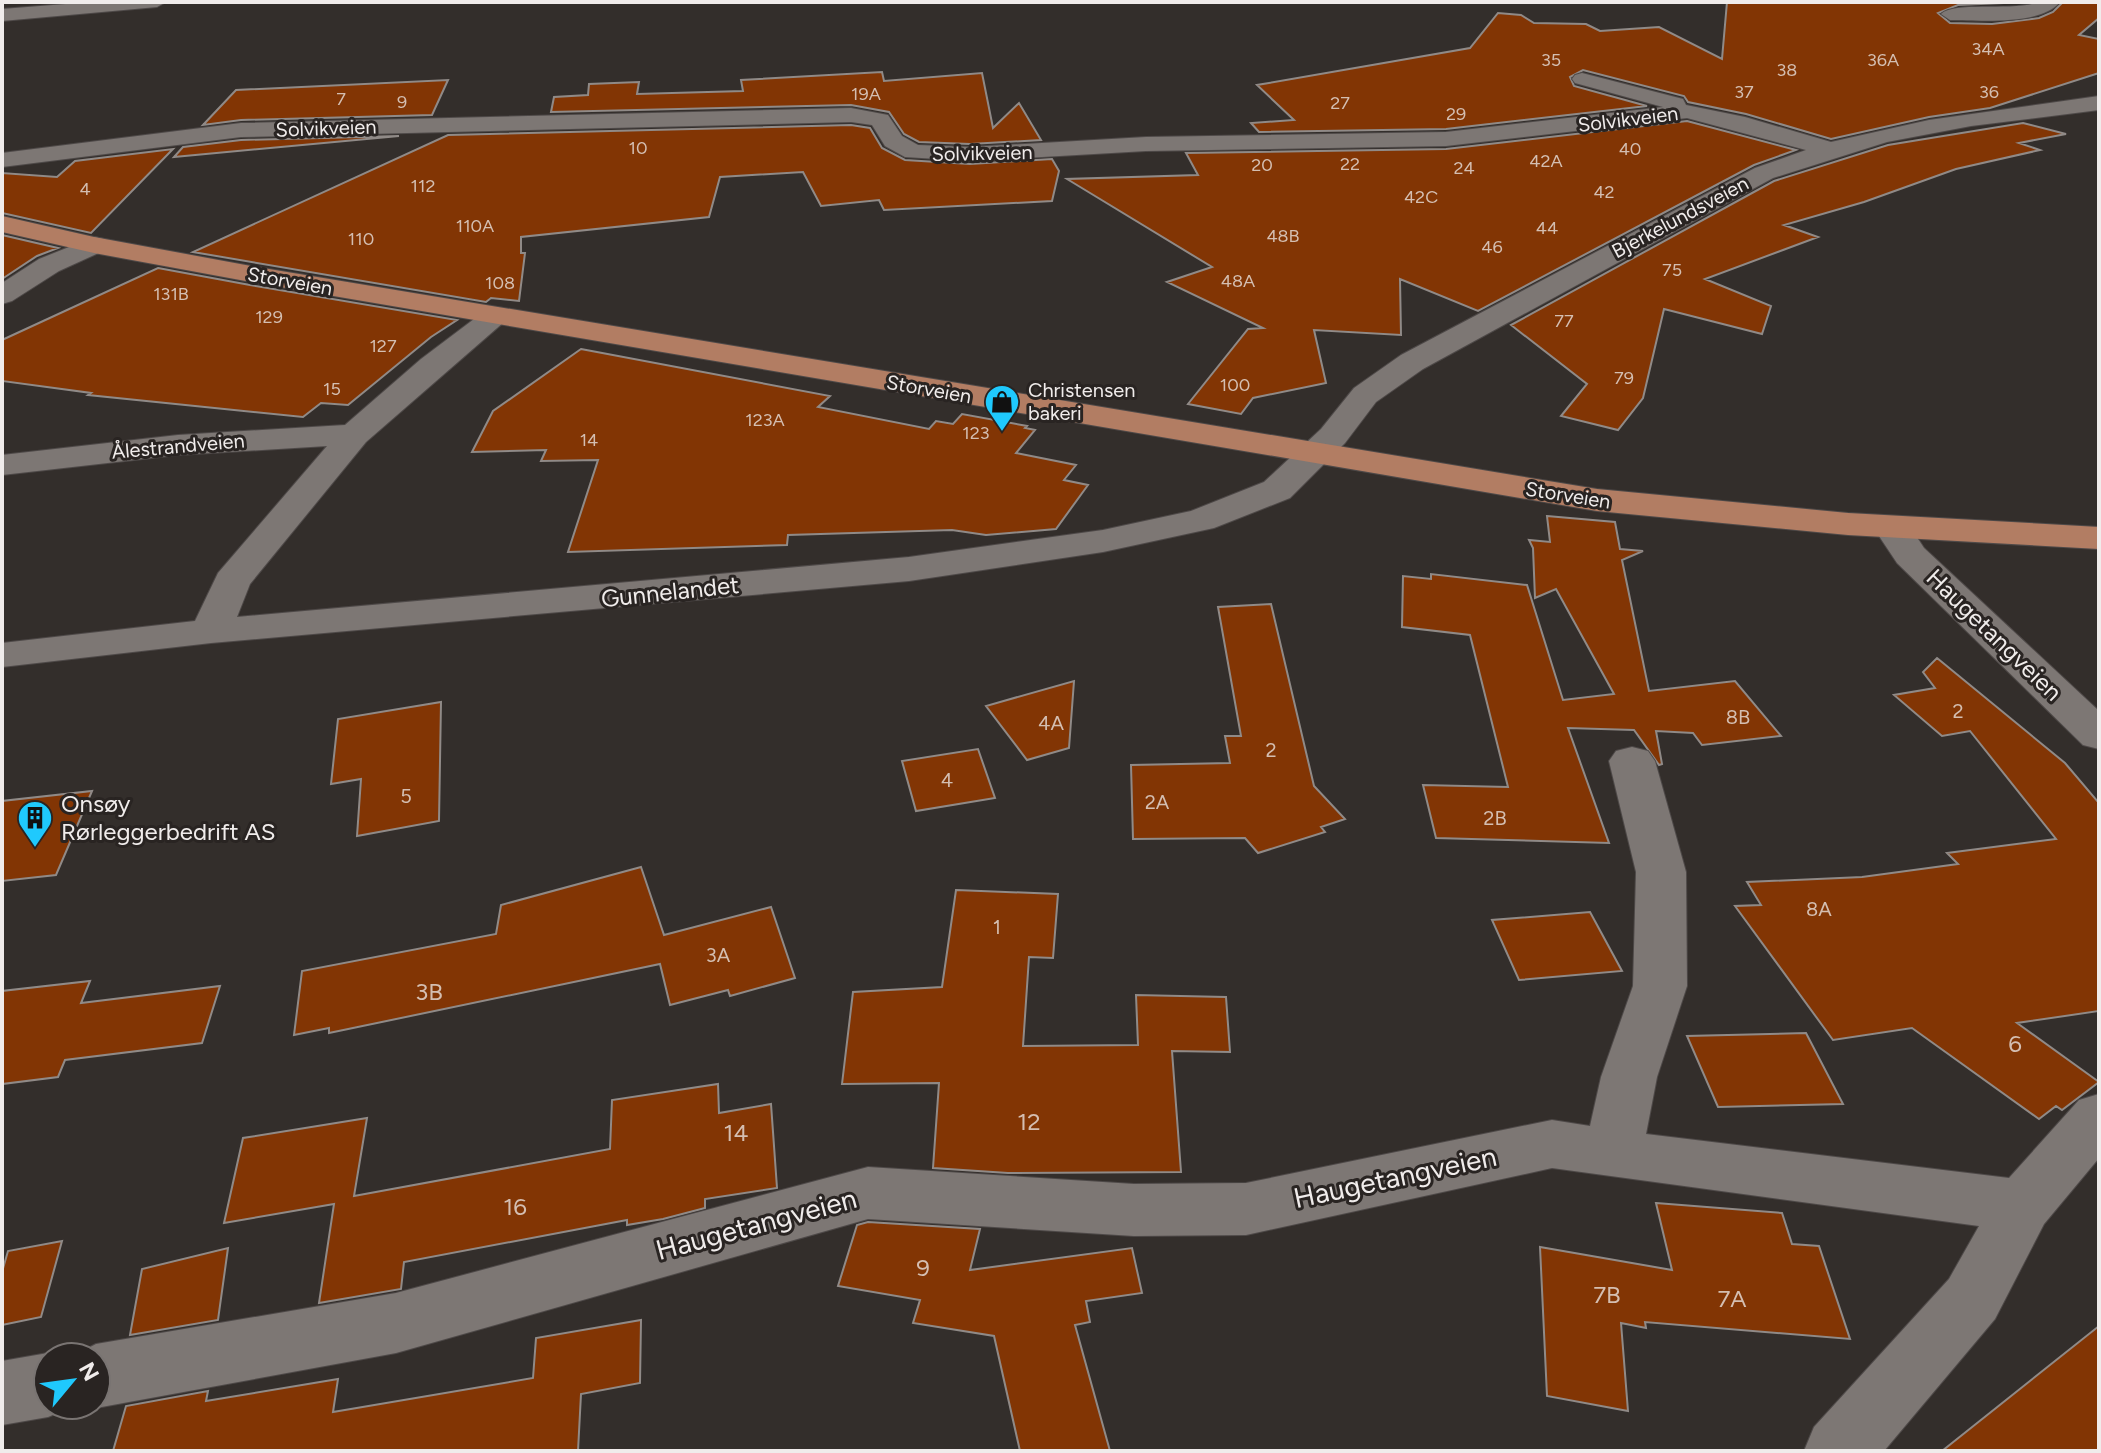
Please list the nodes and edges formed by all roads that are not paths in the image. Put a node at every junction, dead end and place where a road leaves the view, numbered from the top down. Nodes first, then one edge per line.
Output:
1 (157, 2) edge
2 (2051, 2) edge
3 (1950, 14) dead end
4 (2, 15) edge
5 (1582, 79) dead end
6 (2099, 103) edge
7 (1687, 111) junction
8 (1828, 149) junction
9 (2, 160) edge
10 (2, 224) edge
11 (94, 245) junction
12 (2, 295) edge
13 (496, 316) junction
14 (354, 435) junction
15 (1315, 454) junction
16 (2, 465) edge
17 (1894, 530) junction
18 (2099, 538) edge
19 (211, 631) junction
20 (2, 655) edge
21 (2099, 735) edge
22 (1632, 761) dead end
23 (2099, 1117) edge
24 (1613, 1154) junction
25 (2022, 1206) junction
26 (112, 1373) edge
27 (32, 1388) edge
28 (2, 1393) edge
29 (1839, 1451) edge

1 - 4 street
2 - 3 street
5 - 7 street
6 - 8 street, Bjerkelundsveien
7 - 8 street, Solvikveien
7 - 9 street, Solvikveien
8 - 15 street, Bjerkelundsveien
10 - 11 main road, Storveien
11 - 12 street
11 - 13 main road, Storveien
13 - 14 street
13 - 15 main road, Storveien
14 - 16 street, Ålestrandveien
14 - 19 street
15 - 17 main road, Storveien
15 - 19 street, Gunnelandet
17 - 18 main road, Storveien
17 - 21 street, Haugetangveien
19 - 20 street, Gunnelandet
22 - 24 street
23 - 25 street
24 - 25 street, Haugetangveien
24 - 26 street, Haugetangveien
25 - 29 street
27 - 28 street

